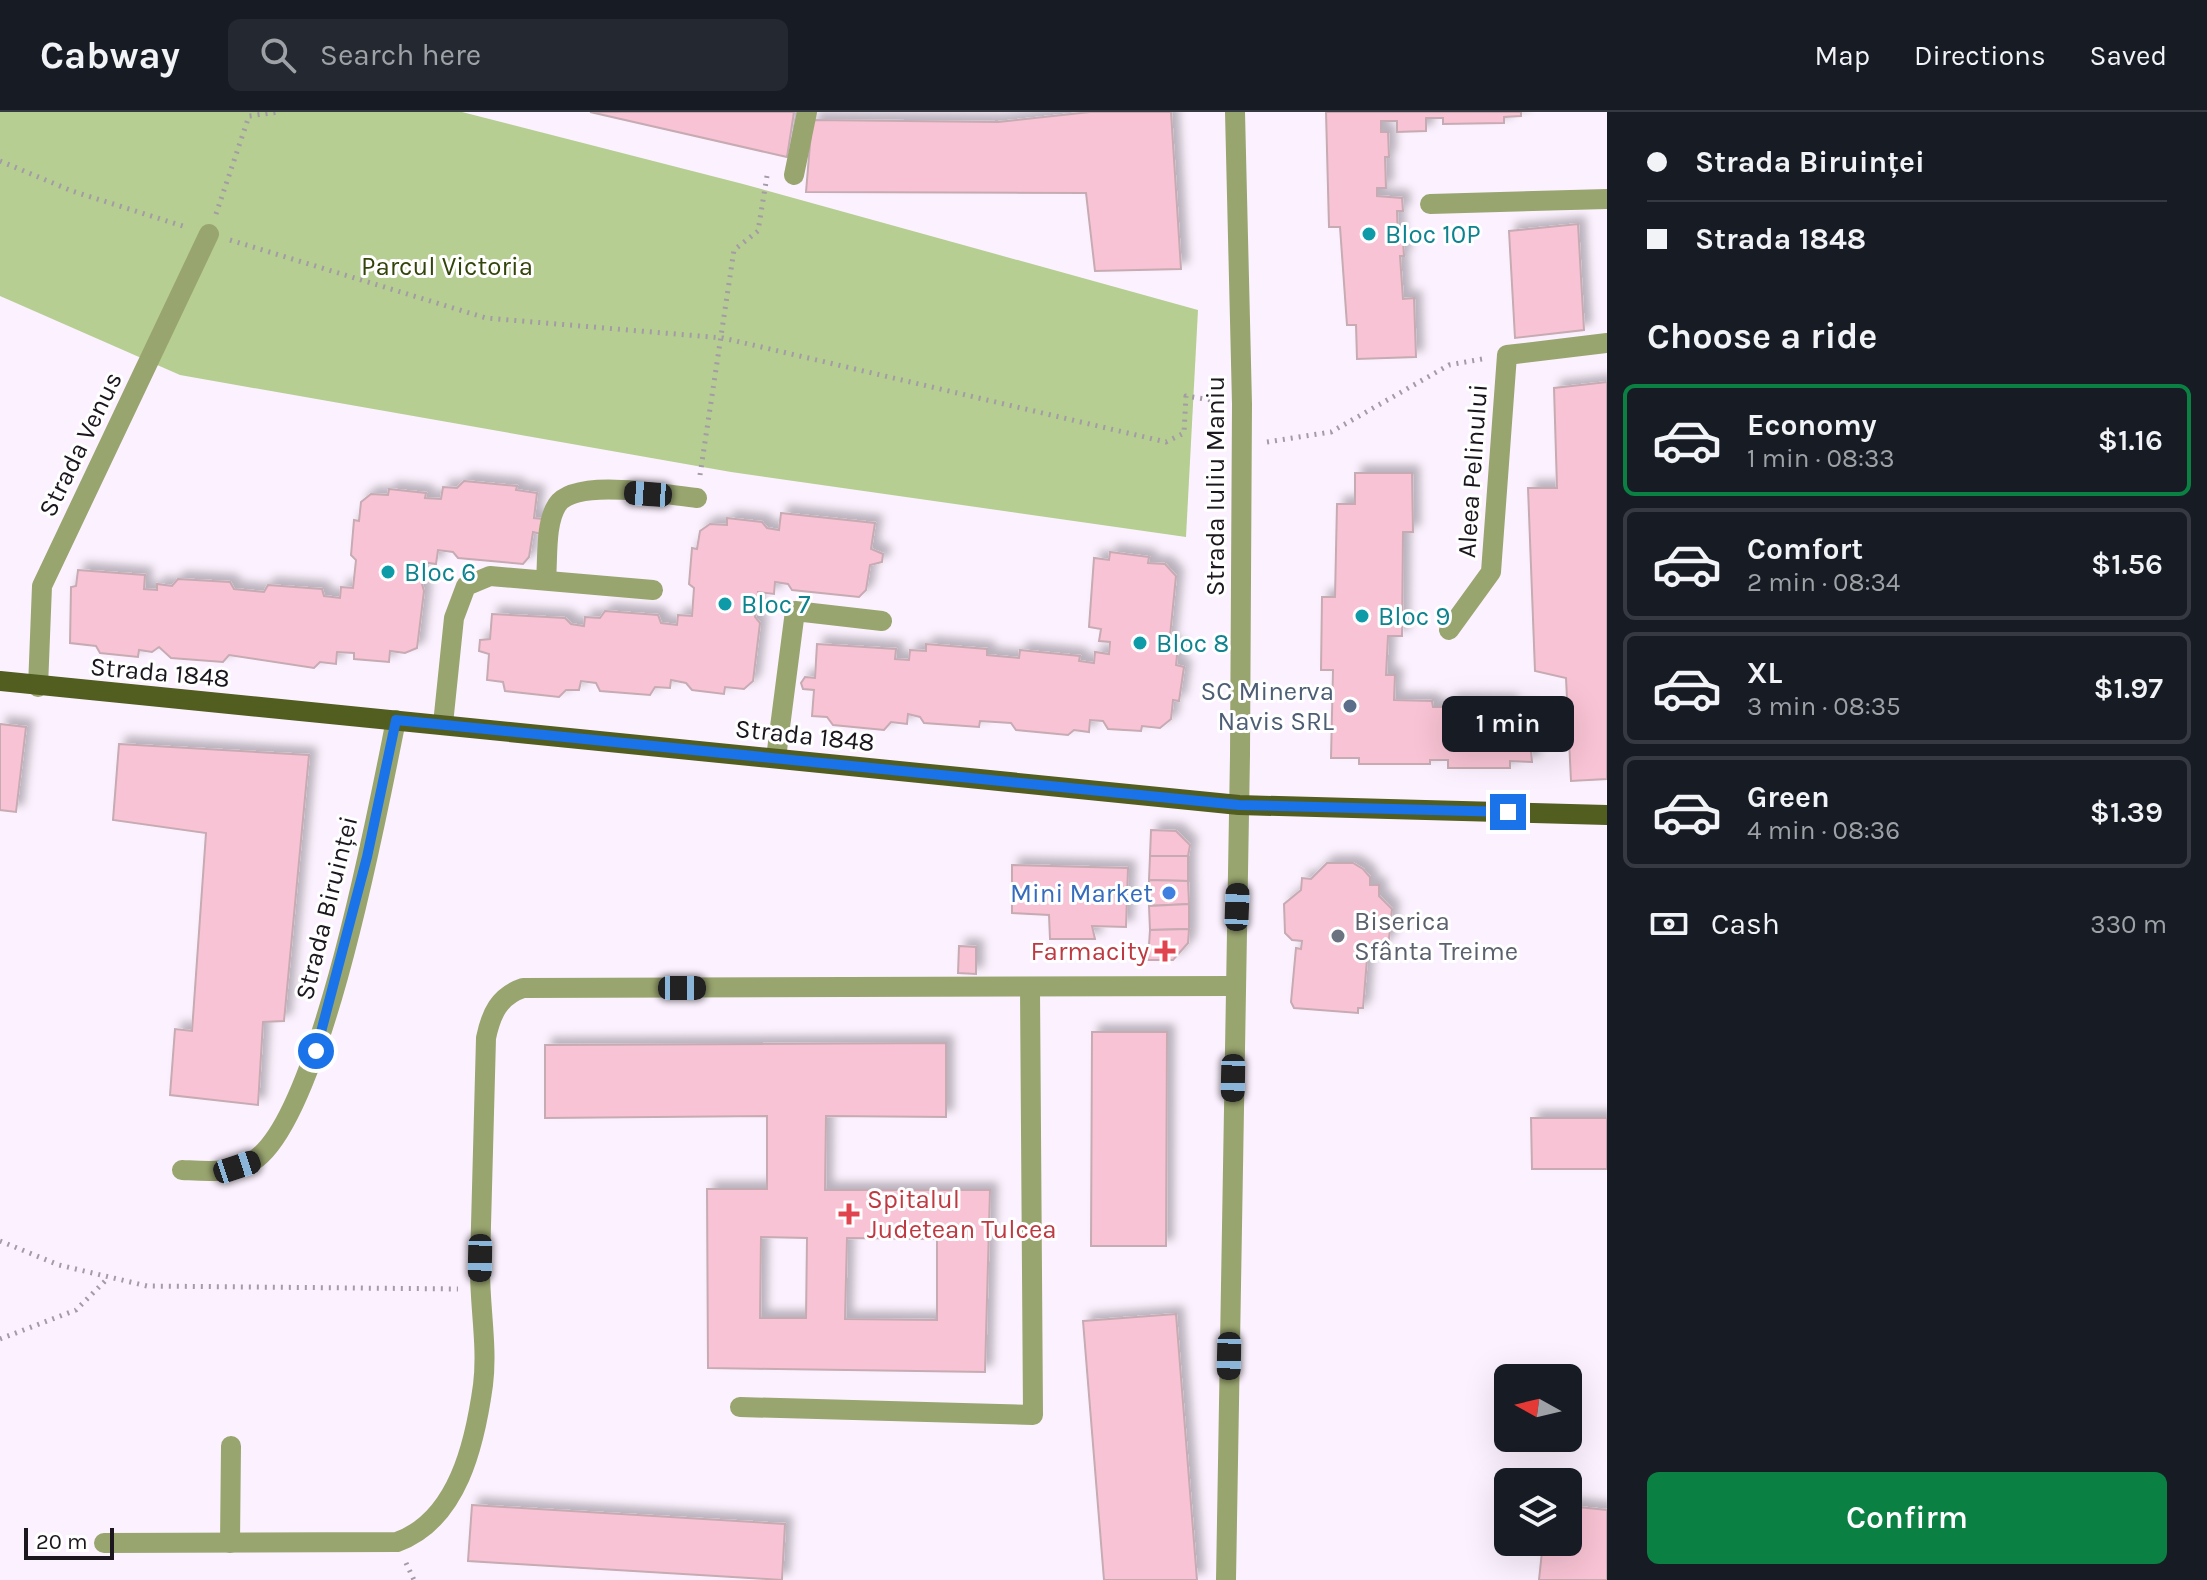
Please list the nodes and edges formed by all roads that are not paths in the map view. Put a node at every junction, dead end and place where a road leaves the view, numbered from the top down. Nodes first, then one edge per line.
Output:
1 (807, 112) edge
2 (1235, 112) edge
3 (794, 175) road end
4 (1607, 199) edge
5 (1430, 204) dead end
6 (209, 234) road end
7 (1607, 343) edge
8 (697, 498) road end
9 (546, 579) junction
10 (653, 590) dead end
11 (882, 621) dead end
12 (1449, 630) dead end
13 (0, 681) edge
14 (38, 687) junction
15 (396, 720) junction
16 (443, 724) junction
17 (776, 758) junction
18 (1239, 805) junction
19 (1607, 815) edge
20 (1234, 986) junction
21 (1030, 989) junction
22 (182, 1170) dead end
23 (740, 1407) dead end
24 (231, 1446) dead end
25 (104, 1543) dead end
26 (230, 1543) junction
27 (1226, 1580) edge

1 - 3 street
2 - 18 street, Strada Iuliu Maniu
4 - 5 street
6 - 14 street, Strada Venus
7 - 12 street, Aleea Pelinului
8 - 9 street
9 - 10 street
9 - 16 street
11 - 17 street
13 - 14 main road, Strada 1848
14 - 15 main road, Strada 1848
15 - 16 main road, Strada 1848
15 - 22 street, Strada Biruinței
16 - 17 main road, Strada 1848
17 - 18 main road, Strada 1848
18 - 19 main road, Strada 1848
18 - 20 street, Strada Iuliu Maniu
20 - 21 street
20 - 27 street, Strada Iuliu Maniu
21 - 23 street
21 - 26 street
24 - 26 street
25 - 26 street

